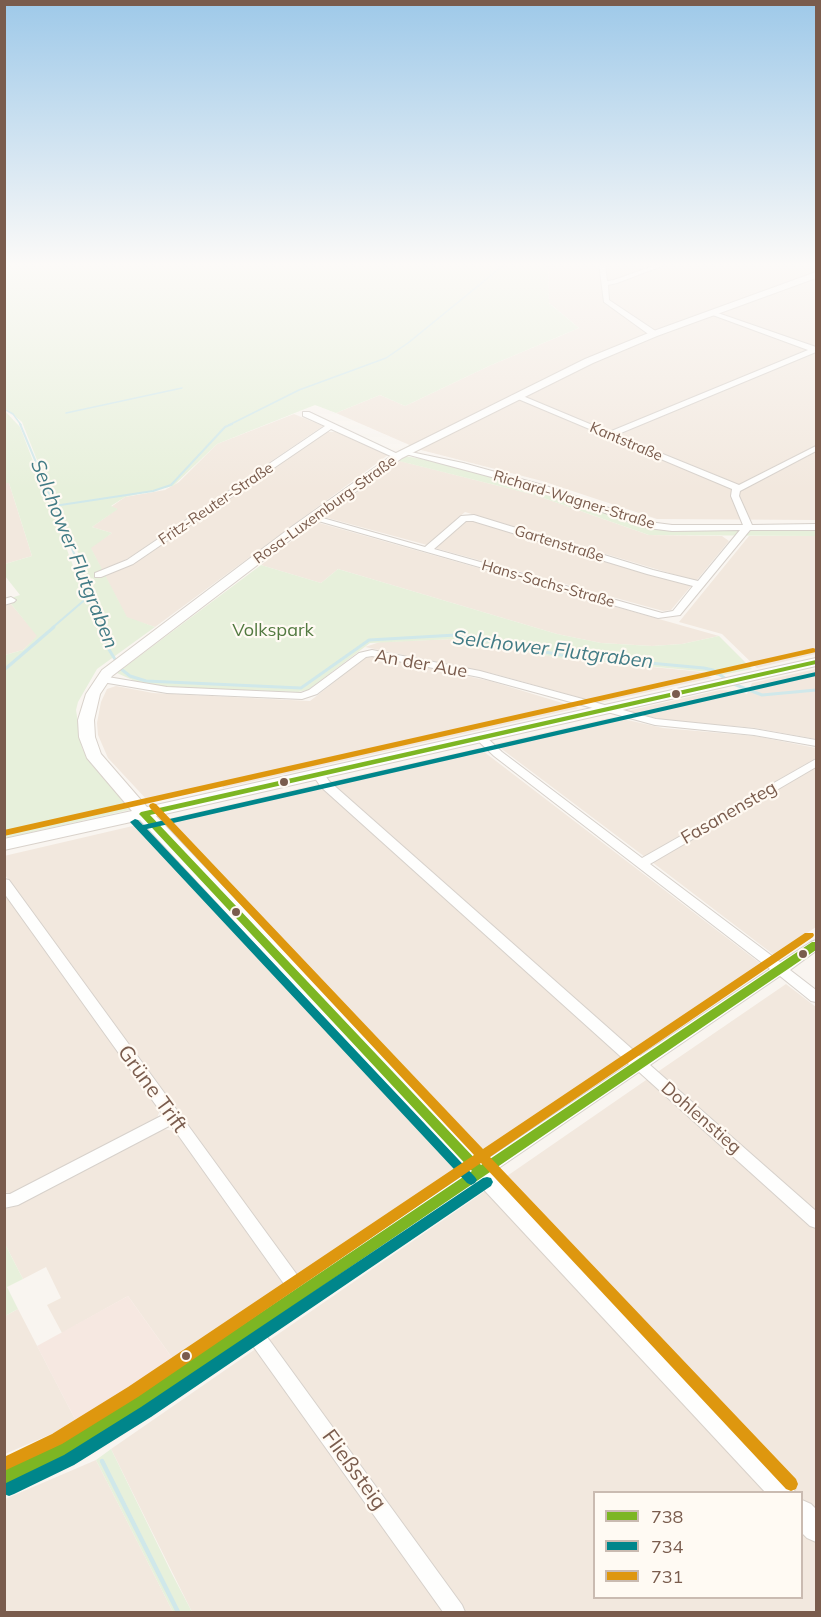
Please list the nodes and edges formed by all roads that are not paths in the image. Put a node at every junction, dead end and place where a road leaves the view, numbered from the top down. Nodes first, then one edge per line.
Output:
1 (641, 339) edge
2 (786, 339) edge
3 (816, 350) edge
4 (515, 396) junction
5 (306, 414) dead end
6 (330, 426) junction
7 (609, 435) junction
8 (816, 448) edge
9 (402, 454) junction
10 (738, 488) junction
11 (312, 518) junction
12 (748, 527) junction
13 (816, 527) edge
14 (427, 550) junction
15 (98, 575) dead end
16 (701, 585) junction
17 (816, 662) edge
18 (106, 674) junction
19 (604, 710) junction
20 (480, 737) junction
21 (816, 743) edge
22 (816, 762) edge
23 (318, 774) junction
24 (144, 814) junction
25 (4, 845) edge
26 (641, 864) junction
27 (4, 883) edge
28 (816, 945) edge
29 (781, 970) junction
30 (816, 997) edge
31 (639, 1064) junction
32 (171, 1118) junction
33 (480, 1172) junction
34 (4, 1200) edge
35 (816, 1221) edge
36 (301, 1294) junction
37 (251, 1329) junction
38 (4, 1478) edge
39 (781, 1491) edge
40 (803, 1515) edge
41 (816, 1529) edge
42 (456, 1612) edge

1 - 4 street, Rosa-Luxemburg-Straße
2 - 3 street
3 - 7 street
4 - 7 street, Kantstraße
4 - 9 street, Rosa-Luxemburg-Straße
5 - 6 street, Richard-Wagner-Straße
6 - 9 street, Richard-Wagner-Straße
6 - 15 street, Fritz-Reuter-Straße
7 - 10 street, Kantstraße
8 - 10 street
9 - 11 street, Rosa-Luxemburg-Straße
9 - 12 street, Richard-Wagner-Straße
10 - 12 street
11 - 14 street, Hans-Sachs-Straße
11 - 18 street, Rosa-Luxemburg-Straße
12 - 13 street, Richard-Wagner-Straße
12 - 16 street, Hans-Sachs-Straße
14 - 16 street, Gartenstraße
14 - 16 street, Hans-Sachs-Straße
17 - 19 street
18 - 19 street, An der Aue
18 - 24 street, Rosa-Luxemburg-Straße
19 - 20 street
19 - 21 street, An der Aue
20 - 23 street
20 - 26 street
22 - 26 street, Fasanensteg
23 - 24 street
23 - 31 street, Dohlenstieg
24 - 25 street
24 - 33 street, Rosa-Luxemburg-Straße
26 - 29 street
27 - 32 street, Grüne Trift
28 - 29 street
29 - 30 street
29 - 31 street
31 - 33 street
31 - 35 street, Dohlenstieg
32 - 34 street
32 - 36 street, Grüne Trift
33 - 36 street
33 - 39 street, Rosa-Luxemburg-Straße
36 - 37 street
37 - 38 street
37 - 42 street, Fließsteig
40 - 41 street

